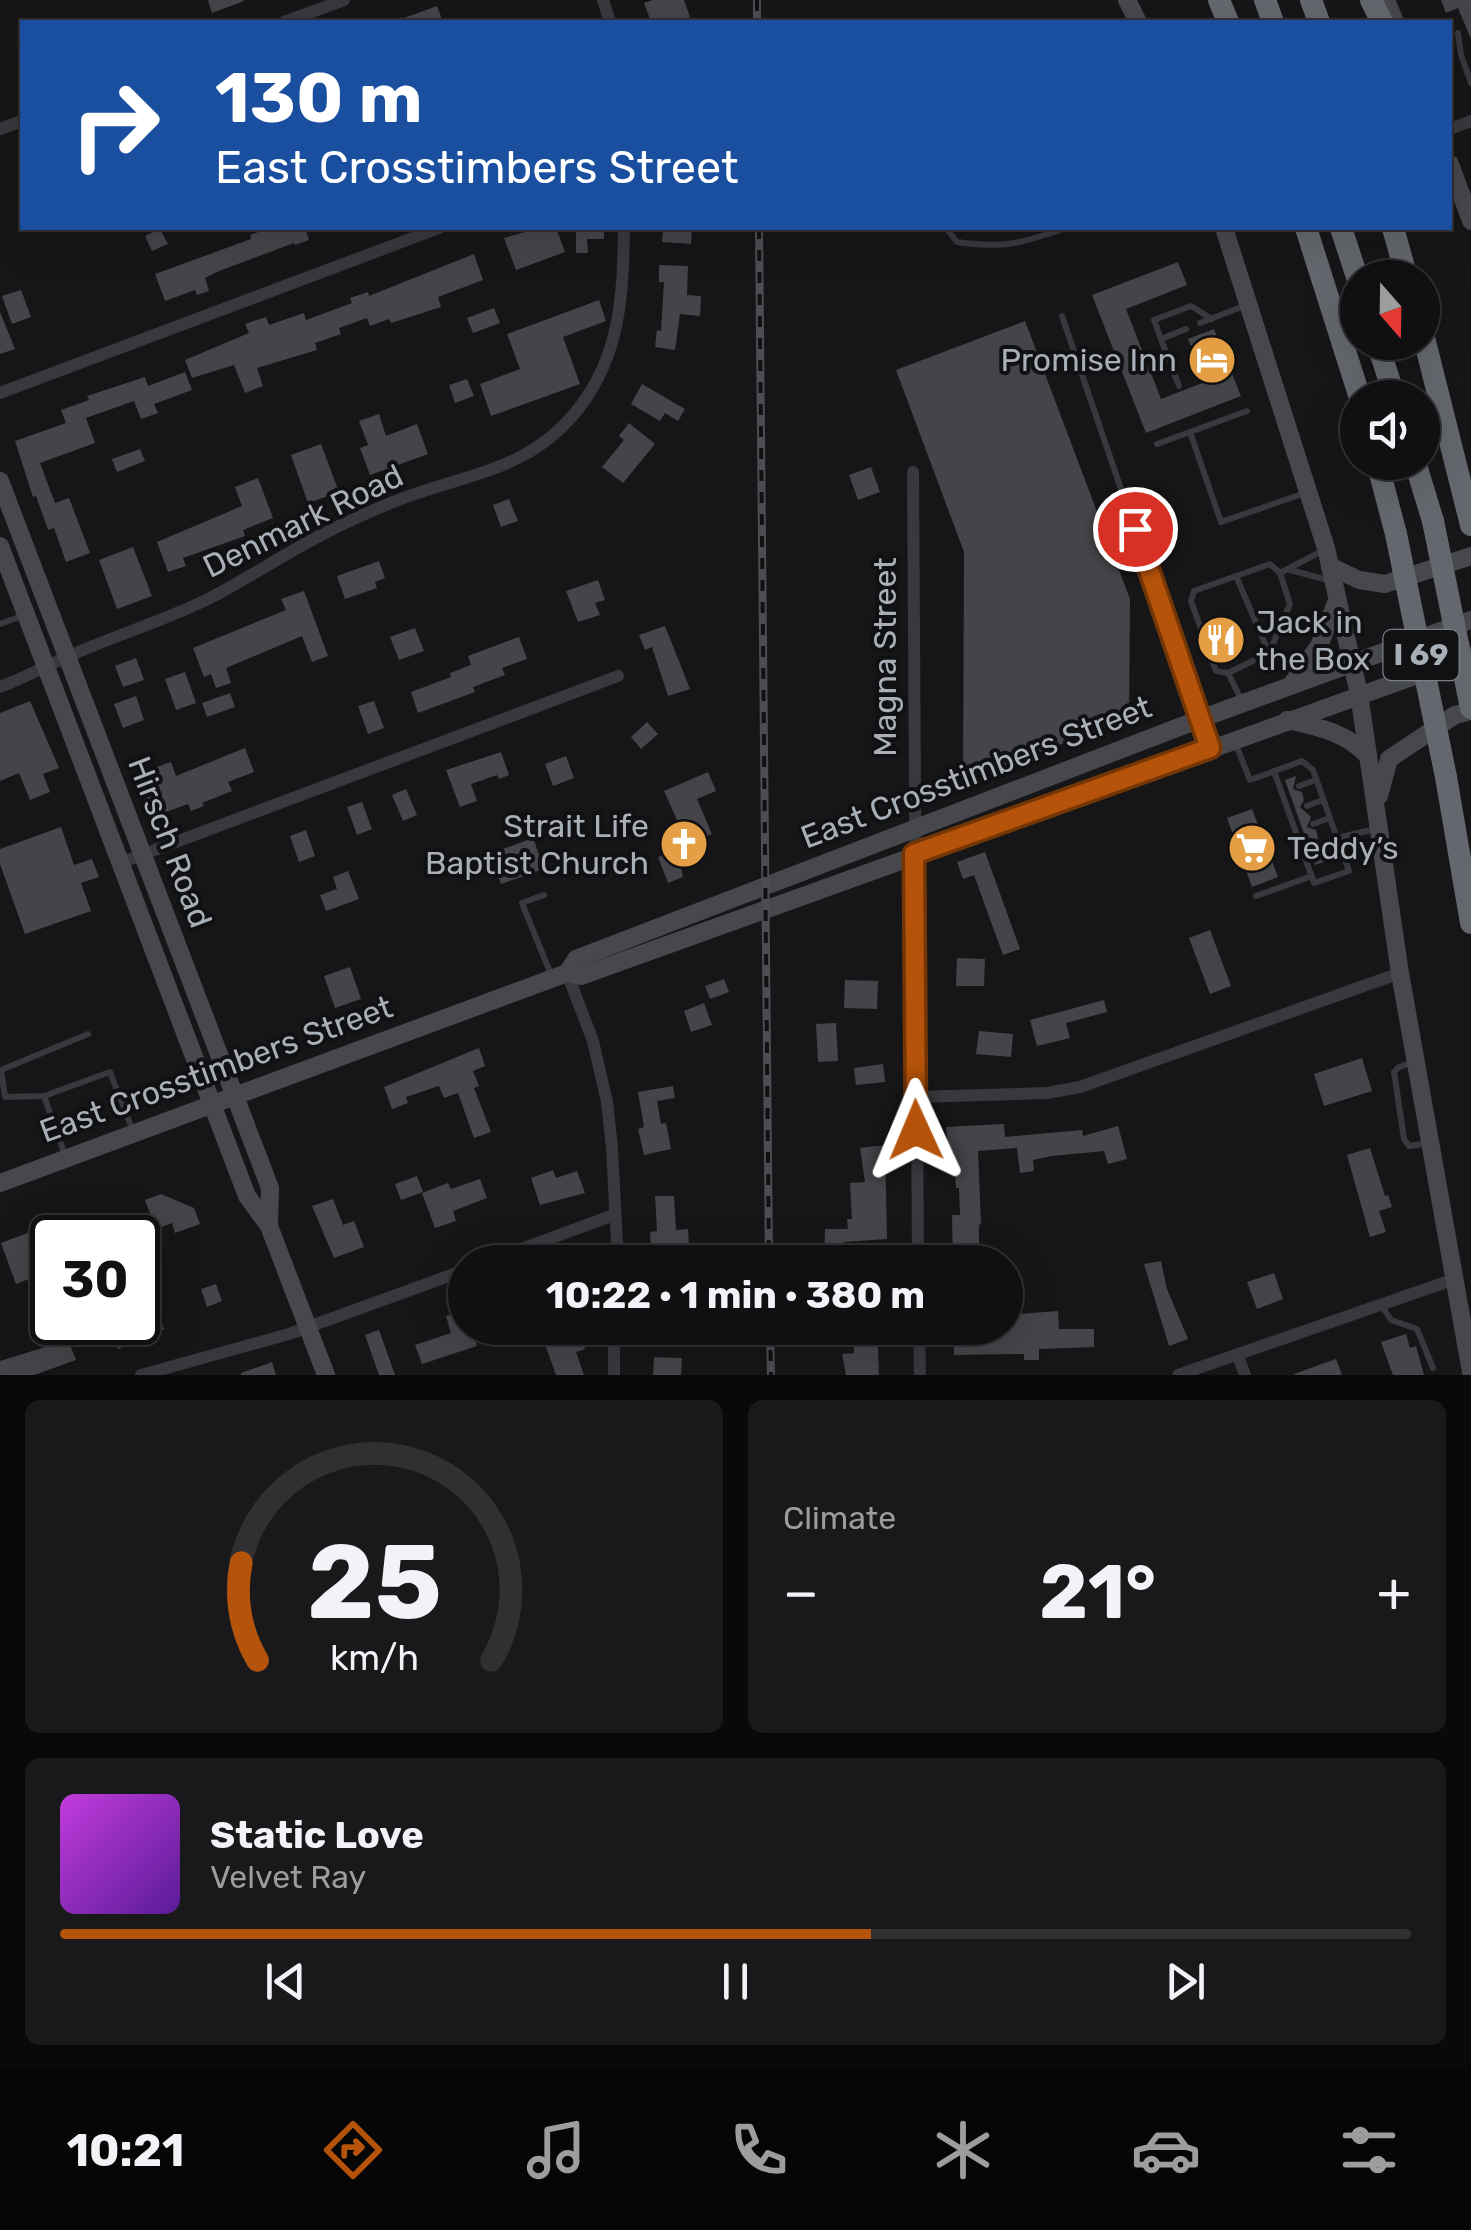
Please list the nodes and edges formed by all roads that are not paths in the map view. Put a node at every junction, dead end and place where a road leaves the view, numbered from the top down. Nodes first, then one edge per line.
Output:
1 (344, 0) edge
2 (289, 20) edge
3 (1458, 33) dead end
4 (1471, 82) edge
5 (1452, 169) edge
6 (1471, 221) edge
7 (434, 230) edge
8 (624, 230) edge
9 (948, 230) edge
10 (1060, 230) edge
11 (1225, 230) edge
12 (1307, 230) edge
13 (1342, 230) edge
14 (1394, 230) edge
15 (1351, 260) edge
16 (1402, 260) edge
17 (1250, 304) junction
18 (1062, 316) dead end
19 (1212, 319) junction
20 (1200, 323) dead end
21 (1186, 329) dead end
22 (1161, 339) junction
23 (1430, 360) edge
24 (1354, 380) edge
25 (1179, 386) dead end
26 (0, 392) edge
27 (1247, 411) dead end
28 (1190, 432) junction
29 (1157, 444) dead end
30 (913, 472) dead end
31 (1382, 480) edge
32 (1421, 480) edge
33 (0, 481) edge
34 (1309, 492) junction
35 (1470, 516) edge
36 (0, 546) edge
37 (1471, 556) edge
38 (1330, 565) junction
39 (1289, 570) junction
40 (1280, 574) junction
41 (1236, 576) junction
42 (1336, 603) junction
43 (26, 614) junction
44 (1471, 620) edge
45 (0, 624) edge
46 (1269, 652) junction
47 (1471, 655) edge
48 (67, 656) junction
49 (1353, 666) junction
50 (46, 669) junction
51 (1228, 673) junction
52 (618, 676) dead end
53 (1, 683) edge
54 (1290, 687) junction
55 (1359, 694) junction
56 (1244, 704) junction
57 (1471, 710) edge
58 (1200, 719) junction
59 (1286, 720) junction
60 (1234, 739) junction
61 (1210, 748) junction
62 (1368, 756) junction
63 (1274, 771) junction
64 (1316, 780) junction
65 (1299, 786) dead end
66 (1323, 800) junction
67 (1307, 806) dead end
68 (1330, 818) junction
69 (1377, 822) junction
70 (1313, 824) dead end
71 (913, 829) junction
72 (1337, 838) junction
73 (1321, 844) dead end
74 (914, 854) junction
75 (143, 855) junction
76 (120, 863) junction
77 (1312, 876) junction
78 (544, 896) dead end
79 (1256, 896) dead end
80 (1471, 924) edge
81 (1400, 973) junction
82 (560, 976) junction
83 (88, 1034) dead end
84 (234, 1094) junction
85 (44, 1096) junction
86 (916, 1097) junction
87 (211, 1102) junction
88 (133, 1132) junction
89 (65, 1157) junction
90 (0, 1183) edge
91 (614, 1216) junction
92 (269, 1226) junction
93 (533, 1245) edge
94 (617, 1245) edge
95 (918, 1245) edge
96 (448, 1276) edge
97 (1456, 1279) junction
98 (1381, 1306) junction
99 (307, 1328) junction
100 (614, 1345) edge
101 (919, 1345) edge
102 (1238, 1356) junction
103 (1433, 1368) dead end
104 (1471, 1372) edge
105 (141, 1375) edge
106 (326, 1375) edge
107 (614, 1375) edge
108 (920, 1375) edge
109 (1178, 1375) edge
110 (1245, 1375) edge

1 - 2 street
3 - 4 lane
5 - 6 main road
7 - 26 street
8 - 48 street, Denmark Road
9 - 10 lane
11 - 17 main road
12 - 24 highway
13 - 15 highway
14 - 16 highway
17 - 19 lane
17 - 34 main road
18 - 58 lane
19 - 20 lane
19 - 22 lane
21 - 22 lane
22 - 25 lane
23 - 35 highway
27 - 28 lane
28 - 29 lane
28 - 34 lane
30 - 71 street, Magna Street
31 - 80 highway, I 69, bridge
32 - 57 highway, I 69, bridge
33 - 48 main road, Hirsch Road
34 - 38 main road
36 - 43 main road, Hirsch Road
37 - 38 main road
38 - 39 lane
38 - 39 lane
38 - 42 main road
39 - 40 lane
40 - 41 lane
40 - 46 lane
41 - 46 lane
41 - 51 lane
42 - 49 main road
42 - 54 main road
43 - 45 lane
43 - 50 main road, Hirsch Road
44 - 49 main road, East Crosstimbers Street
46 - 51 lane
47 - 55 main road, East Crosstimbers Street
48 - 50 street, Denmark Road
48 - 75 main road, Hirsch Road
49 - 54 main road, East Crosstimbers Street
49 - 55 main road
50 - 53 street, Denmark Road
50 - 76 main road, Hirsch Road
51 - 56 lane
52 - 75 street
54 - 56 main road, East Crosstimbers Street
55 - 59 main road, East Crosstimbers Street
55 - 62 main road
56 - 58 main road, East Crosstimbers Street
57 - 69 main road
58 - 61 lane
58 - 71 main road, East Crosstimbers Street
59 - 60 main road, East Crosstimbers Street
59 - 62 main road
60 - 61 main road, East Crosstimbers Street
60 - 63 lane
61 - 74 main road, East Crosstimbers Street
62 - 69 main road
63 - 64 lane
63 - 77 lane
64 - 65 lane
64 - 66 lane
66 - 67 lane
66 - 68 lane
68 - 70 lane
68 - 72 lane
69 - 72 lane
69 - 81 main road
71 - 74 street, Magna Street
71 - 82 main road, East Crosstimbers Street
72 - 73 lane
72 - 77 lane
74 - 82 main road, East Crosstimbers Street
74 - 86 street, Magna Street
75 - 76 street
75 - 84 main road, Hirsch Road
76 - 87 main road, Hirsch Road
77 - 79 lane
78 - 82 lane
81 - 86 street
81 - 97 main road
82 - 84 main road, East Crosstimbers Street
82 - 91 street
83 - 85 lane
84 - 87 main road, East Crosstimbers Street
84 - 92 main road, Hirsch Road
85 - 88 lane
85 - 89 lane
86 - 95 street, Magna Street
87 - 88 main road, East Crosstimbers Street
87 - 92 main road, Hirsch Road
88 - 89 main road, East Crosstimbers Street
89 - 90 main road, East Crosstimbers Street
91 - 93 street
91 - 94 street
92 - 99 main road, Hirsch Road
96 - 99 street
97 - 98 street
97 - 104 main road
98 - 102 street
98 - 103 lane
99 - 105 street
99 - 106 main road, Hirsch Road
100 - 107 street
101 - 108 street
102 - 109 street
102 - 110 street

